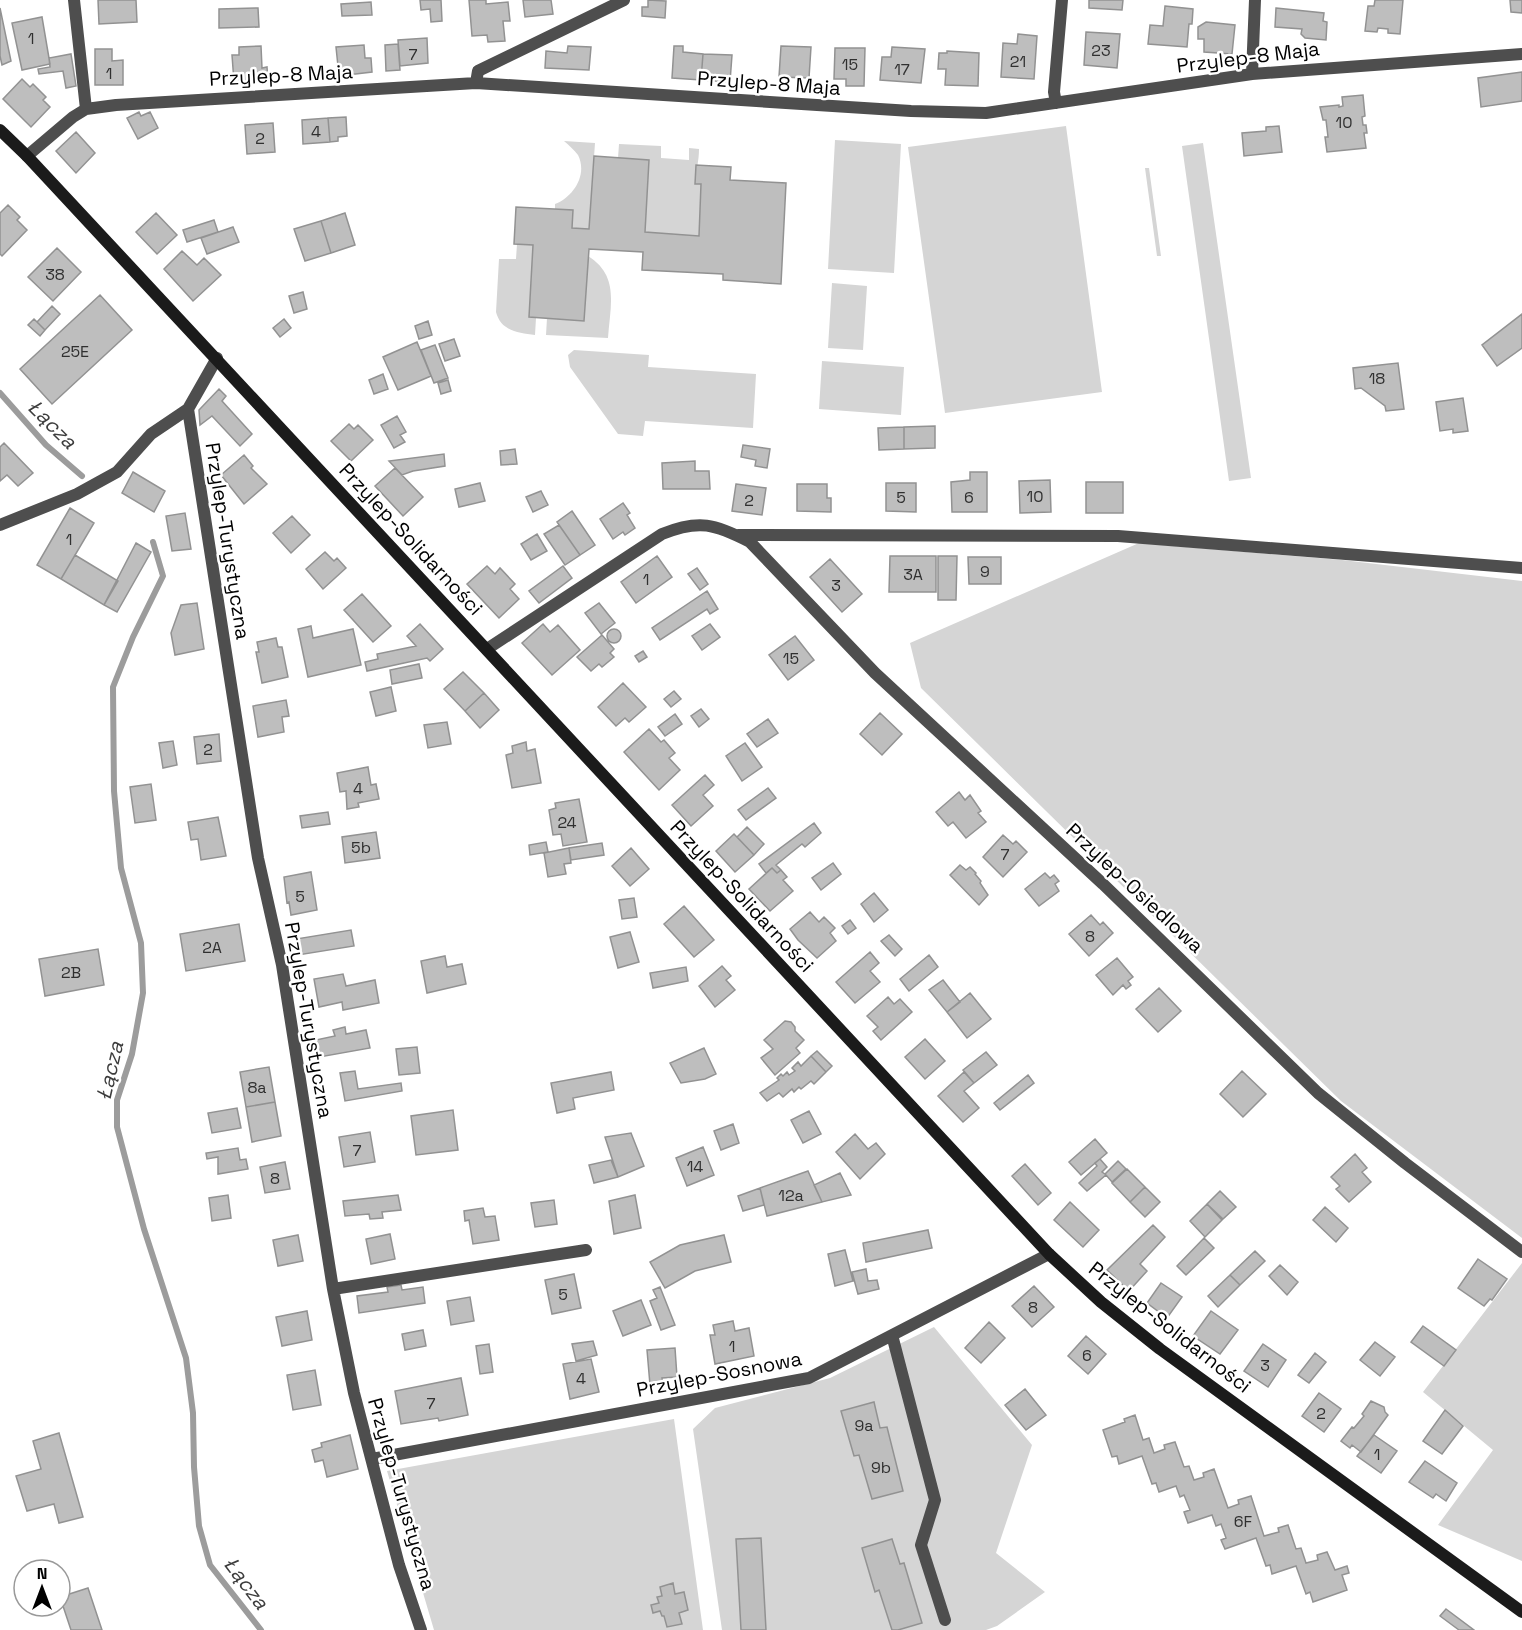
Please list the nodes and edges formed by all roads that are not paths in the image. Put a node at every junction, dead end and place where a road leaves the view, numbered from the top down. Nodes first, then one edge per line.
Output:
1 (74, 0) edge
2 (624, 0) edge
3 (1062, 0) edge
4 (1256, 0) edge
5 (1522, 54) edge
6 (1252, 74) junction
7 (476, 83) junction
8 (1056, 103) junction
9 (86, 109) junction
10 (0, 130) edge
11 (27, 156) junction
12 (217, 358) junction
13 (188, 409) junction
14 (0, 525) edge
15 (737, 535) junction
16 (1522, 568) edge
17 (487, 649) junction
18 (586, 1250) dead end
19 (1522, 1252) edge
20 (1049, 1254) junction
21 (333, 1289) junction
22 (892, 1335) junction
23 (372, 1459) junction
24 (1522, 1612) edge
25 (945, 1620) dead end
26 (421, 1630) edge

1 - 9 street
2 - 7 street
3 - 8 street
4 - 6 street
5 - 6 street, Przylep-8 Maja
6 - 8 street, Przylep-8 Maja
7 - 8 street, Przylep-8 Maja
7 - 9 street, Przylep-8 Maja
9 - 11 street, Przylep-8 Maja
10 - 11 main road, Przylep-Solidarności
11 - 12 main road, Przylep-Solidarności
12 - 13 street
12 - 17 main road, Przylep-Solidarności
13 - 14 street
13 - 21 street, Przylep-Turystyczna
15 - 16 street, Przylep-Osiedlowa
15 - 17 street, Przylep-Osiedlowa
15 - 19 street, Przylep-Osiedlowa
17 - 20 main road, Przylep-Solidarności
18 - 21 street
20 - 22 street, Przylep-Sosnowa
20 - 24 main road, Przylep-Solidarności
21 - 23 street, Przylep-Turystyczna
22 - 23 street, Przylep-Sosnowa
22 - 25 street
23 - 26 street, Przylep-Turystyczna

